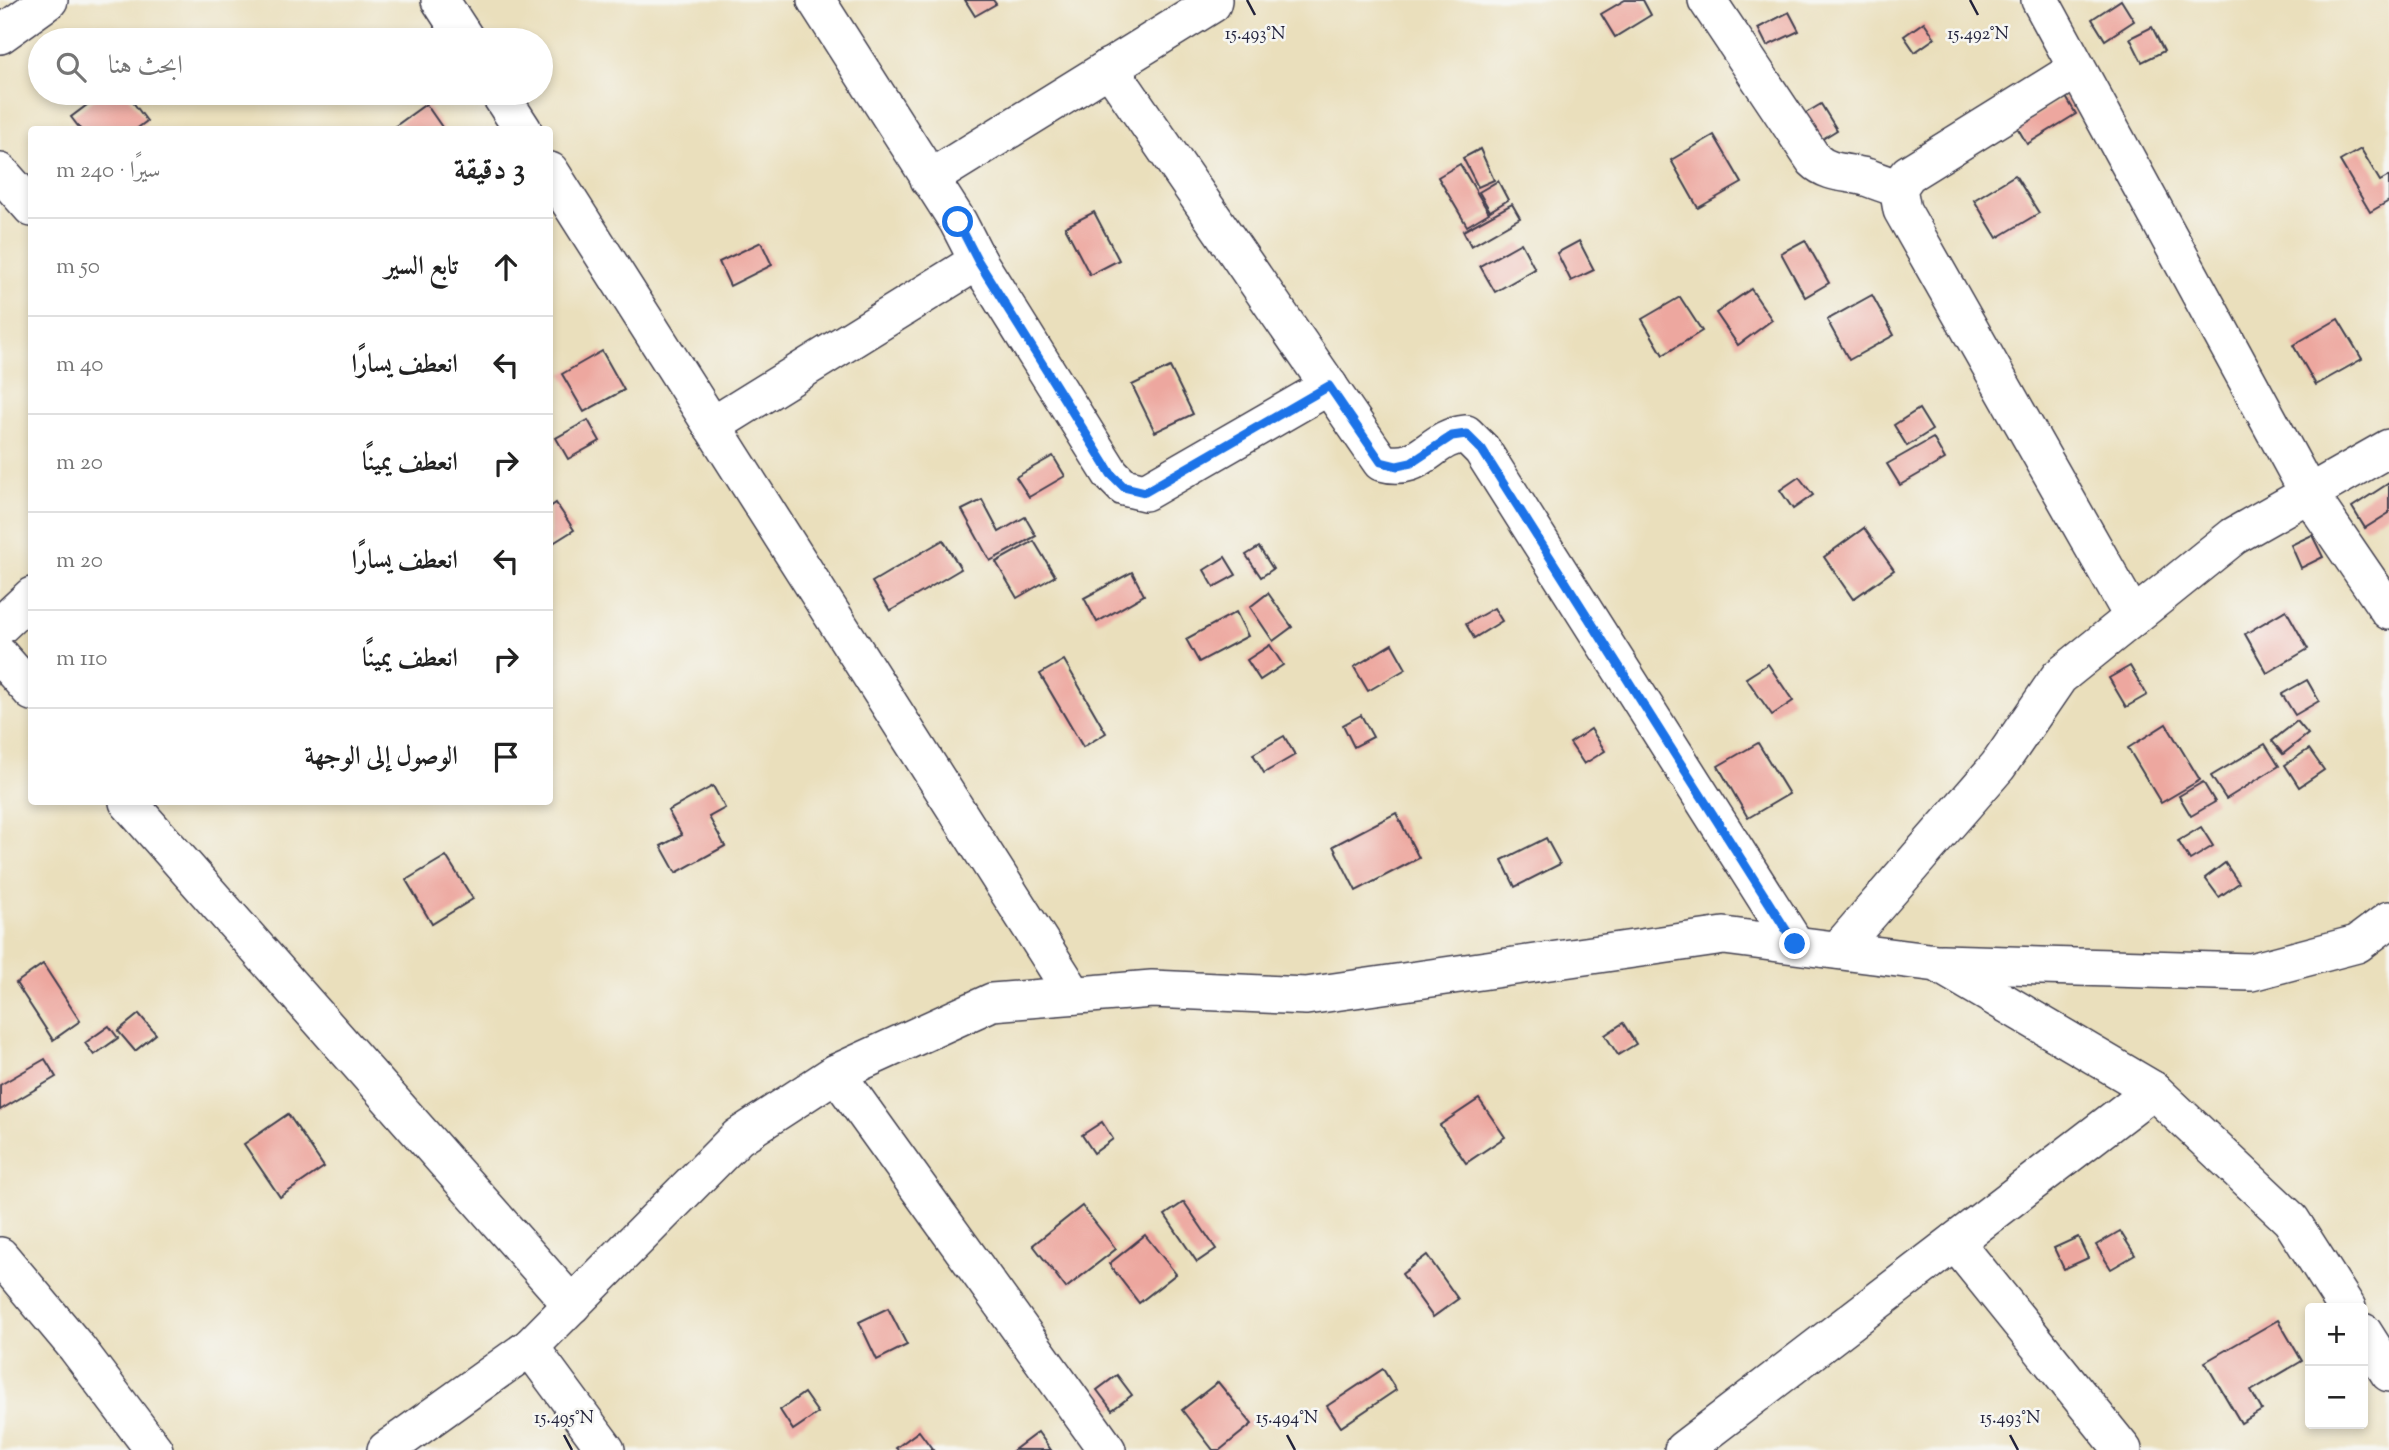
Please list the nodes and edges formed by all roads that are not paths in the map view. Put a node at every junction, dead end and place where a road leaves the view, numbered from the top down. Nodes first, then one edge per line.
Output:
1 (440, 0) edge
2 (816, 0) edge
3 (1213, 0) edge
4 (1707, 0) edge
5 (2040, 0) edge
6 (458, 28) edge
7 (1109, 67) junction
8 (2077, 69) junction
9 (507, 105) edge
10 (520, 126) edge
11 (0, 172) edge
12 (553, 176) edge
13 (929, 178) junction
14 (1898, 188) junction
15 (28, 204) edge
16 (978, 261) junction
17 (1329, 386) junction
18 (712, 426) junction
19 (2389, 448) edge
20 (2309, 494) junction
21 (28, 600) edge
22 (2389, 611) edge
23 (2133, 617) junction
24 (0, 626) edge
25 (0, 656) edge
26 (28, 688) edge
27 (131, 805) edge
28 (2389, 920) edge
29 (1795, 944) junction
30 (1838, 950) junction
31 (1937, 963) junction
32 (1074, 995) junction
33 (836, 1073) junction
34 (2154, 1090) junction
35 (1955, 1242) junction
36 (0, 1256) edge
37 (2344, 1303) edge
38 (572, 1305) junction
39 (2368, 1340) edge
40 (530, 1347) junction
41 (2389, 1373) edge
42 (154, 1450) edge
43 (386, 1450) edge
44 (606, 1450) edge
45 (1107, 1450) edge
46 (1683, 1450) edge
47 (2123, 1450) edge

1 - 6 street
2 - 13 street
3 - 7 street
4 - 14 street
5 - 8 street
7 - 13 street
7 - 17 street
8 - 14 street
8 - 20 street
9 - 10 street
11 - 15 street
12 - 18 street
13 - 16 street
14 - 23 street
16 - 17 street
16 - 18 street
17 - 29 street
18 - 32 street
19 - 20 street
20 - 22 street
20 - 23 street
21 - 24 street
23 - 30 street
25 - 26 street
27 - 38 street
28 - 31 street
29 - 30 street
29 - 32 street
30 - 31 street
31 - 34 street
32 - 33 street
33 - 38 street
33 - 45 street
34 - 35 street
34 - 37 street
35 - 46 street
35 - 47 street
36 - 42 street
38 - 40 street
39 - 41 street
40 - 43 street
40 - 44 street

